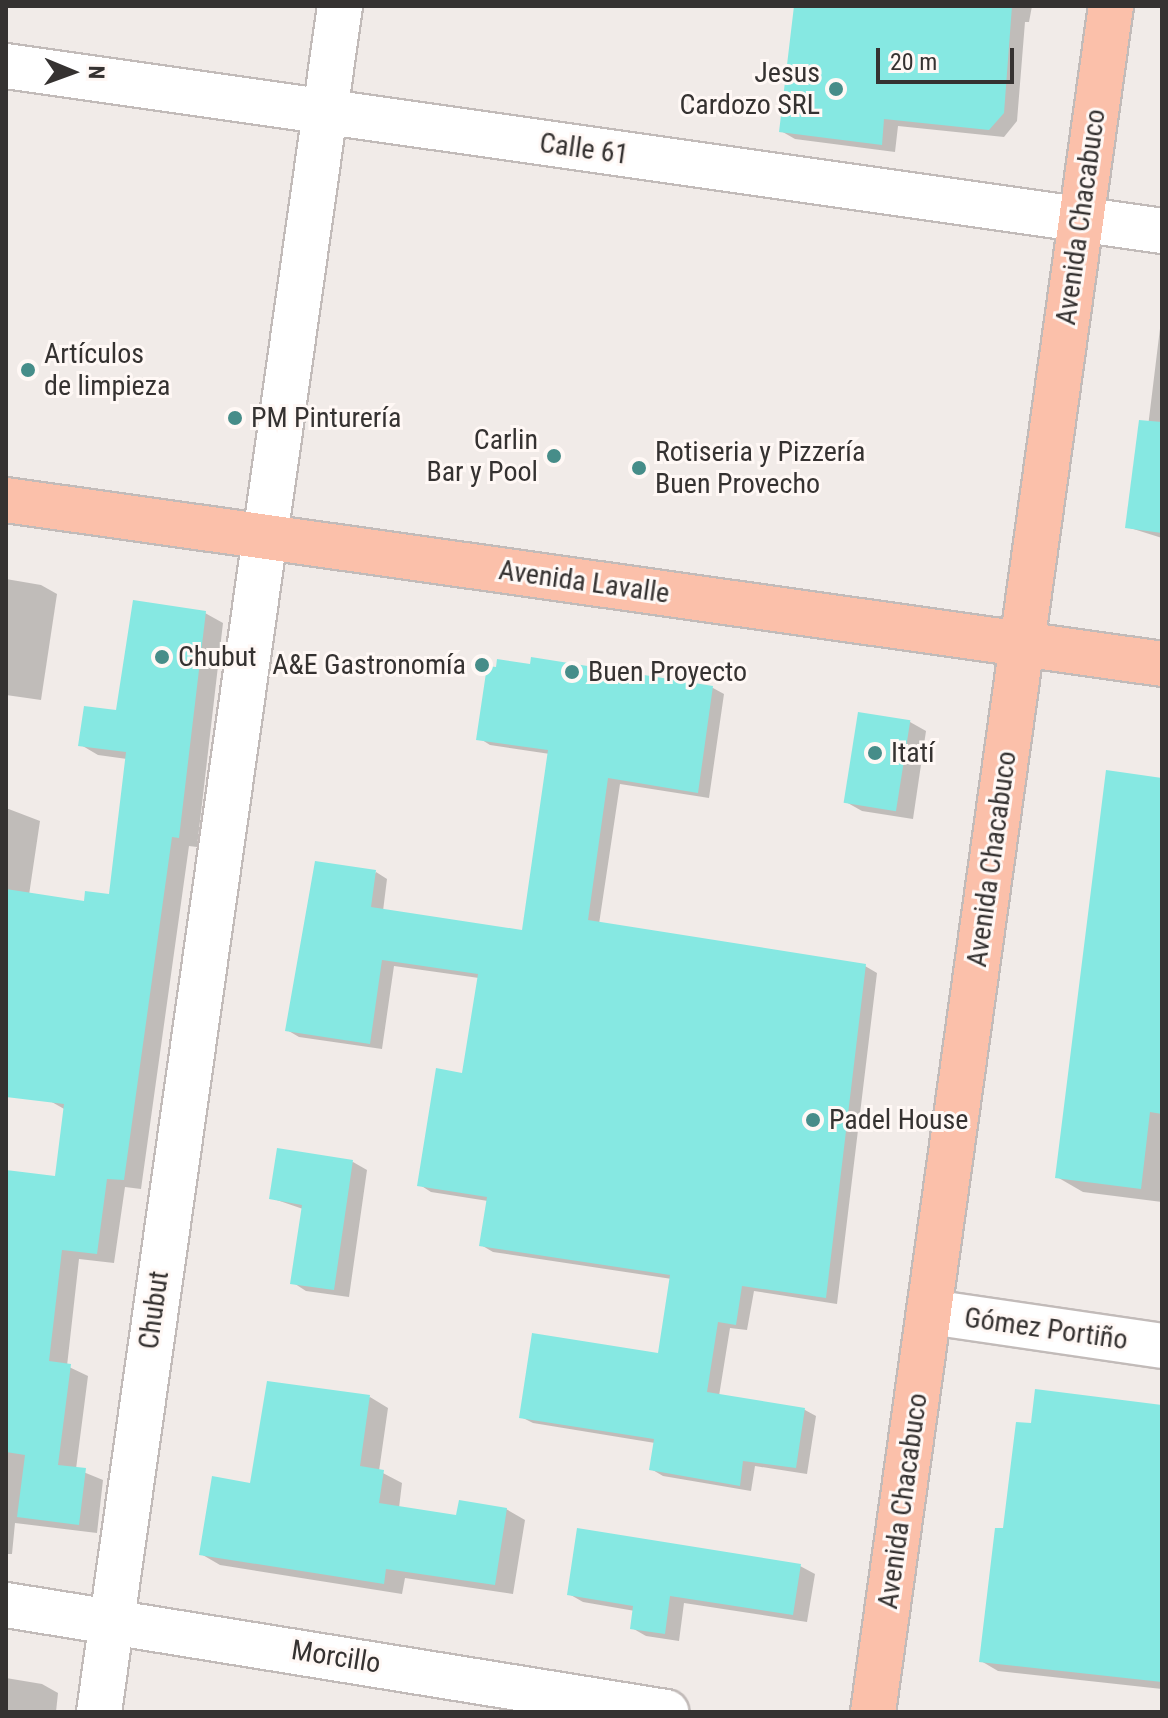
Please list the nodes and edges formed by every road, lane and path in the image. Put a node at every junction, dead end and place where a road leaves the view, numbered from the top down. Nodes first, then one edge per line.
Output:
1 (340, 6) edge
2 (1111, 6) edge
3 (6, 66) edge
4 (325, 112) junction
5 (1081, 219) junction
6 (1162, 231) edge
7 (6, 500) edge
8 (262, 536) junction
9 (1022, 644) junction
10 (1162, 664) edge
11 (930, 1312) junction
12 (1162, 1346) edge
13 (6, 1605) edge
14 (111, 1620) junction
15 (99, 1712) edge
16 (666, 1712) edge
17 (873, 1712) edge

1 - 4 street, Chubut
2 - 5 main road, Avenida Chacabuco
3 - 4 street, Calle 61
4 - 5 street, Calle 61
4 - 8 street, Chubut
5 - 6 street, Calle 61
5 - 9 main road, Avenida Chacabuco
7 - 8 main road, Avenida Lavalle
8 - 9 main road, Avenida Lavalle
8 - 14 street, Chubut
9 - 10 main road, Avenida Lavalle
9 - 11 main road, Avenida Chacabuco
11 - 12 street, Gómez Portiño
11 - 17 main road, Avenida Chacabuco
13 - 14 street, Morcillo
14 - 15 street, Chubut
14 - 16 street, Morcillo

